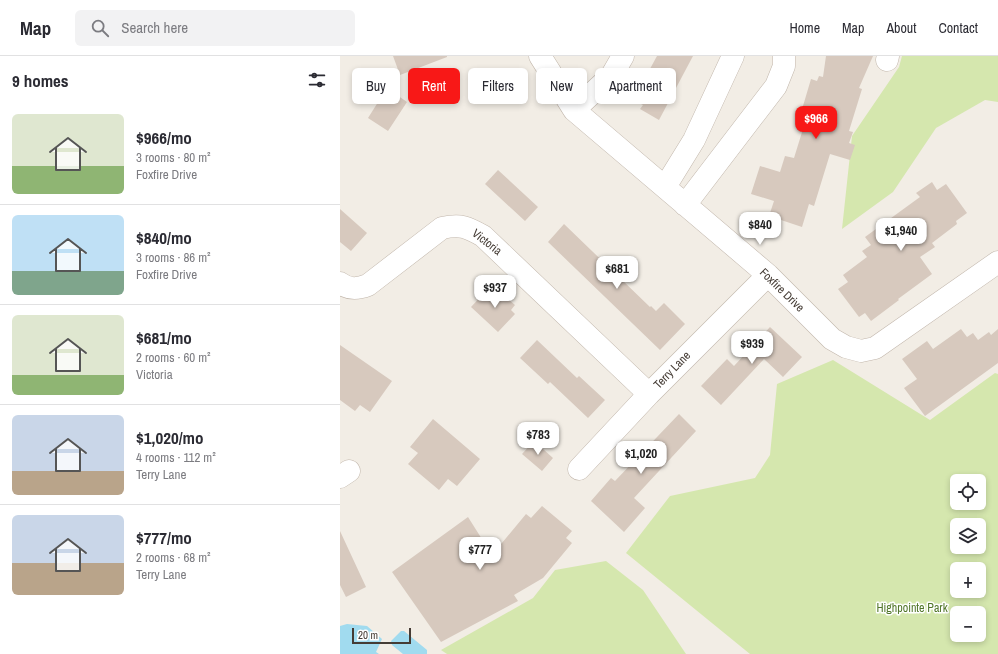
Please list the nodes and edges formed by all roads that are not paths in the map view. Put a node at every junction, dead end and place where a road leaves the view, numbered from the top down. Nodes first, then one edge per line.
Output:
1 (540, 56) edge
2 (623, 56) edge
3 (733, 56) edge
4 (784, 56) edge
5 (574, 110) junction
6 (665, 188) junction
7 (685, 205) junction
8 (998, 262) edge
9 (768, 275) junction
10 (340, 283) edge
11 (649, 394) junction
12 (579, 469) dead end

1 - 5 street, Foxfire Drive
2 - 5 street
3 - 6 street
4 - 7 street
5 - 6 street, Foxfire Drive
6 - 7 street, Foxfire Drive
7 - 9 street, Foxfire Drive
8 - 9 street, Foxfire Drive
9 - 11 street, Terry Lane
10 - 11 street, Victoria
11 - 12 street, Terry Lane

